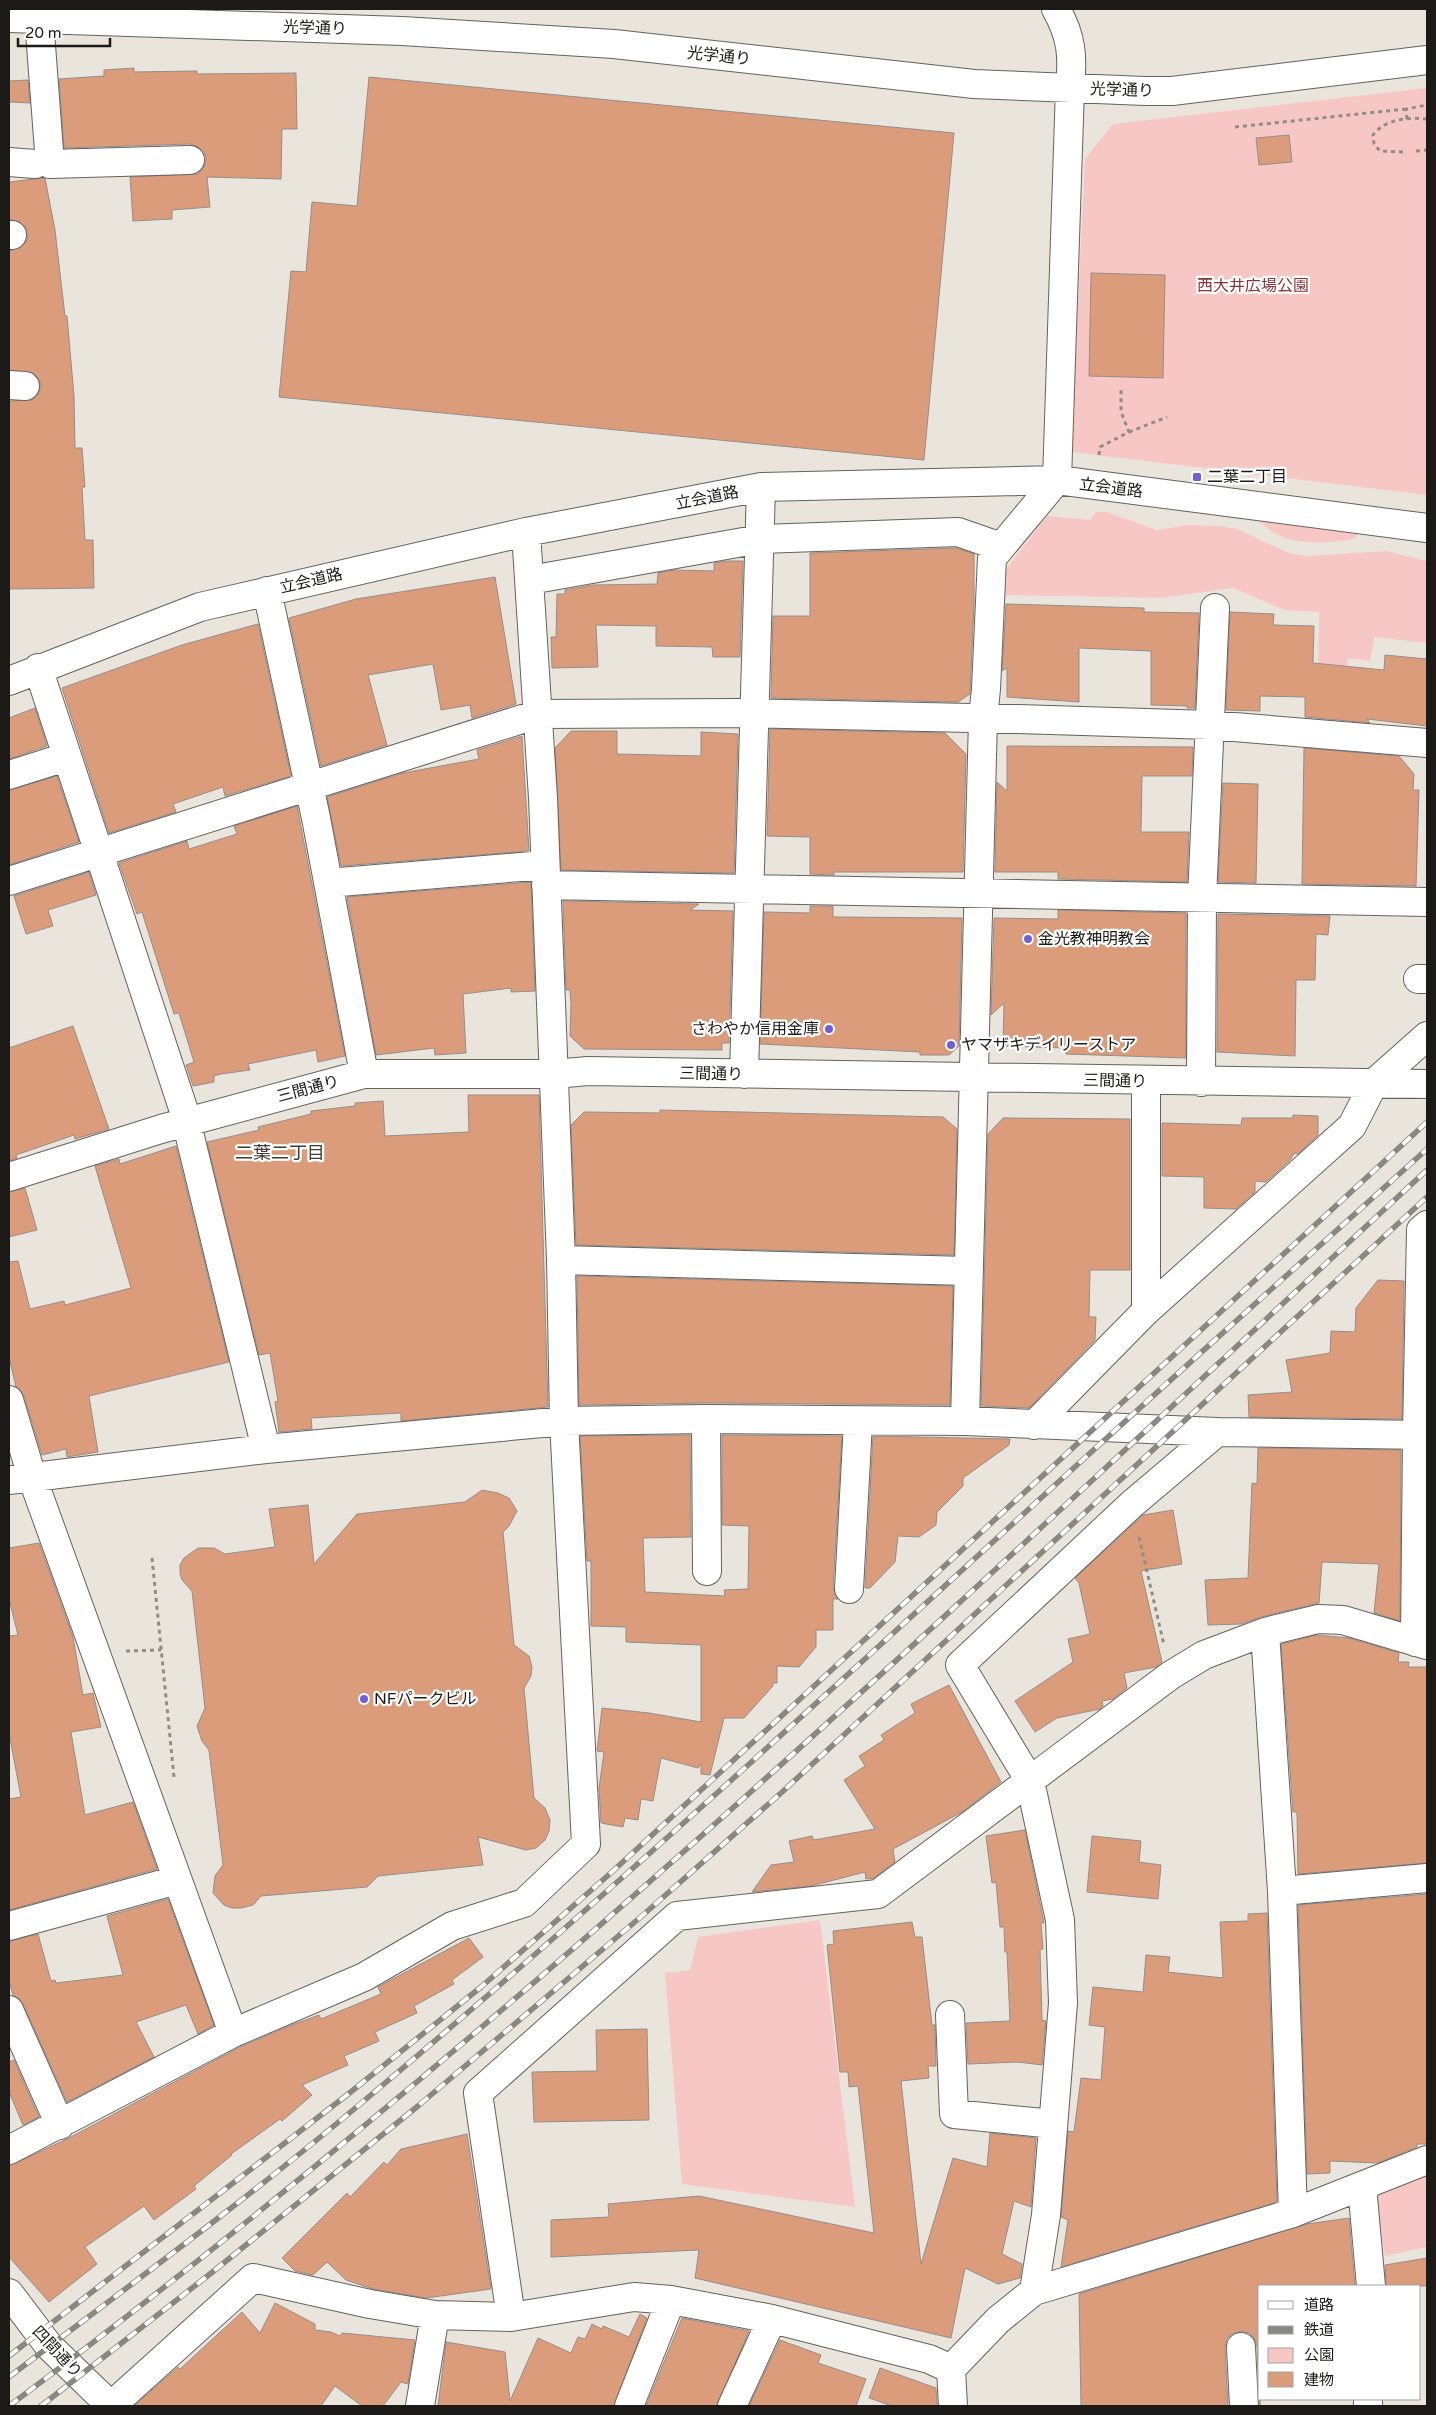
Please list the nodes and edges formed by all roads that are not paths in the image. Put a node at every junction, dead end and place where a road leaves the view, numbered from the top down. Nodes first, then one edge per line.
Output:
1 (1056, 9) edge
2 (9, 18) edge
3 (39, 19) junction
4 (1427, 60) edge
5 (1070, 88) junction
6 (190, 160) dead end
7 (1057, 480) junction
8 (761, 487) junction
9 (1427, 528) edge
10 (526, 532) junction
11 (760, 539) junction
12 (1001, 547) junction
13 (530, 580) junction
14 (267, 591) junction
15 (1215, 608) dead end
16 (38, 668) junction
17 (9, 681) edge
18 (538, 714) junction
19 (754, 714) junction
20 (983, 718) junction
21 (1210, 725) junction
22 (1427, 743) edge
23 (66, 756) junction
24 (9, 774) edge
25 (309, 786) junction
26 (98, 852) junction
27 (545, 875) junction
28 (9, 881) edge
29 (328, 883) junction
30 (750, 889) junction
31 (978, 893) junction
32 (1202, 898) junction
33 (1427, 902) edge
34 (1424, 1029) edge
35 (364, 1074) junction
36 (554, 1074) junction
37 (744, 1074) junction
38 (972, 1078) junction
39 (1146, 1081) junction
40 (1201, 1082) junction
41 (1374, 1083) junction
42 (1427, 1084) edge
43 (187, 1122) junction
44 (9, 1178) edge
45 (1427, 1225) edge
46 (561, 1260) junction
47 (967, 1271) junction
48 (1146, 1311) junction
49 (9, 1400) edge
50 (706, 1419) junction
51 (564, 1421) junction
52 (965, 1421) junction
53 (858, 1422) junction
54 (1034, 1425) junction
55 (1217, 1432) junction
56 (1422, 1435) edge
57 (266, 1449) junction
58 (21, 1479) edge
59 (707, 1571) dead end
60 (849, 1589) dead end
61 (1265, 1632) junction
62 (1421, 1643) edge
63 (1030, 1781) junction
64 (1427, 1878) edge
65 (177, 1880) junction
66 (1282, 1891) junction
67 (9, 1926) edge
68 (9, 2010) edge
69 (950, 2015) dead end
70 (233, 2033) junction
71 (1053, 2124) junction
72 (60, 2125) junction
73 (9, 2150) edge
74 (1427, 2160) edge
75 (1362, 2186) junction
76 (1293, 2213) junction
77 (1371, 2285) edge
78 (9, 2293) edge
79 (1037, 2294) junction
80 (671, 2300) junction
81 (435, 2315) junction
82 (511, 2317) junction
83 (772, 2319) junction
84 (1241, 2347) dead end
85 (951, 2369) junction
86 (111, 2406) edge
87 (420, 2406) edge
88 (629, 2406) edge
89 (732, 2406) edge
90 (953, 2406) edge
91 (1244, 2406) edge

1 - 5 street
2 - 3 street, 光学通り
3 - 5 street, 光学通り
3 - 6 street
4 - 5 street, 光学通り
5 - 7 street
7 - 8 street, 立会道路
7 - 9 street, 立会道路
7 - 12 street
8 - 10 street, 立会道路
8 - 11 street
10 - 13 street
10 - 14 street, 立会道路
11 - 12 street
11 - 13 street
11 - 19 street
12 - 20 street
13 - 18 street
14 - 16 street, 立会道路
14 - 25 street
15 - 21 street
16 - 17 street, 立会道路
16 - 23 street
18 - 19 street
18 - 25 street
18 - 27 street
19 - 20 street
19 - 30 street
20 - 21 street
20 - 31 street
21 - 22 street
21 - 32 street
23 - 24 street
23 - 26 street
25 - 26 street
25 - 29 street
26 - 28 street
26 - 43 street
27 - 29 street
27 - 30 street
27 - 36 street
29 - 35 street
30 - 31 street
30 - 37 street
31 - 32 street
31 - 38 street
32 - 33 street
32 - 40 street
34 - 41 street
35 - 36 street, 三間通り
35 - 43 street, 三間通り
36 - 37 street, 三間通り
36 - 46 street
37 - 38 street, 三間通り
38 - 39 street, 三間通り
38 - 47 street
39 - 40 street, 三間通り
39 - 48 street
40 - 41 street, 三間通り
41 - 42 street, 三間通り
41 - 48 street
43 - 44 street, 三間通り
43 - 57 street
45 - 56 street
46 - 47 street
46 - 51 street
47 - 52 street
48 - 54 street
49 - 58 street
50 - 51 street
50 - 53 street
50 - 59 street
51 - 57 street
51 - 70 street
52 - 53 street
52 - 54 street
53 - 60 street
54 - 55 street
55 - 56 street
55 - 63 street
56 - 62 street
57 - 58 street
58 - 65 street
61 - 62 street
61 - 63 street
61 - 66 street
63 - 71 street
63 - 82 street
64 - 66 street
65 - 67 street
65 - 70 street
66 - 76 street
68 - 72 street
69 - 71 street
70 - 72 street
71 - 79 street
72 - 73 street
74 - 75 street
75 - 76 street
75 - 77 street
76 - 79 street
78 - 86 street, 四間通り
79 - 85 street
80 - 82 street
80 - 83 street
80 - 88 street
81 - 82 street
81 - 86 street
81 - 87 street
83 - 85 street
83 - 89 street
84 - 91 street
85 - 90 street

